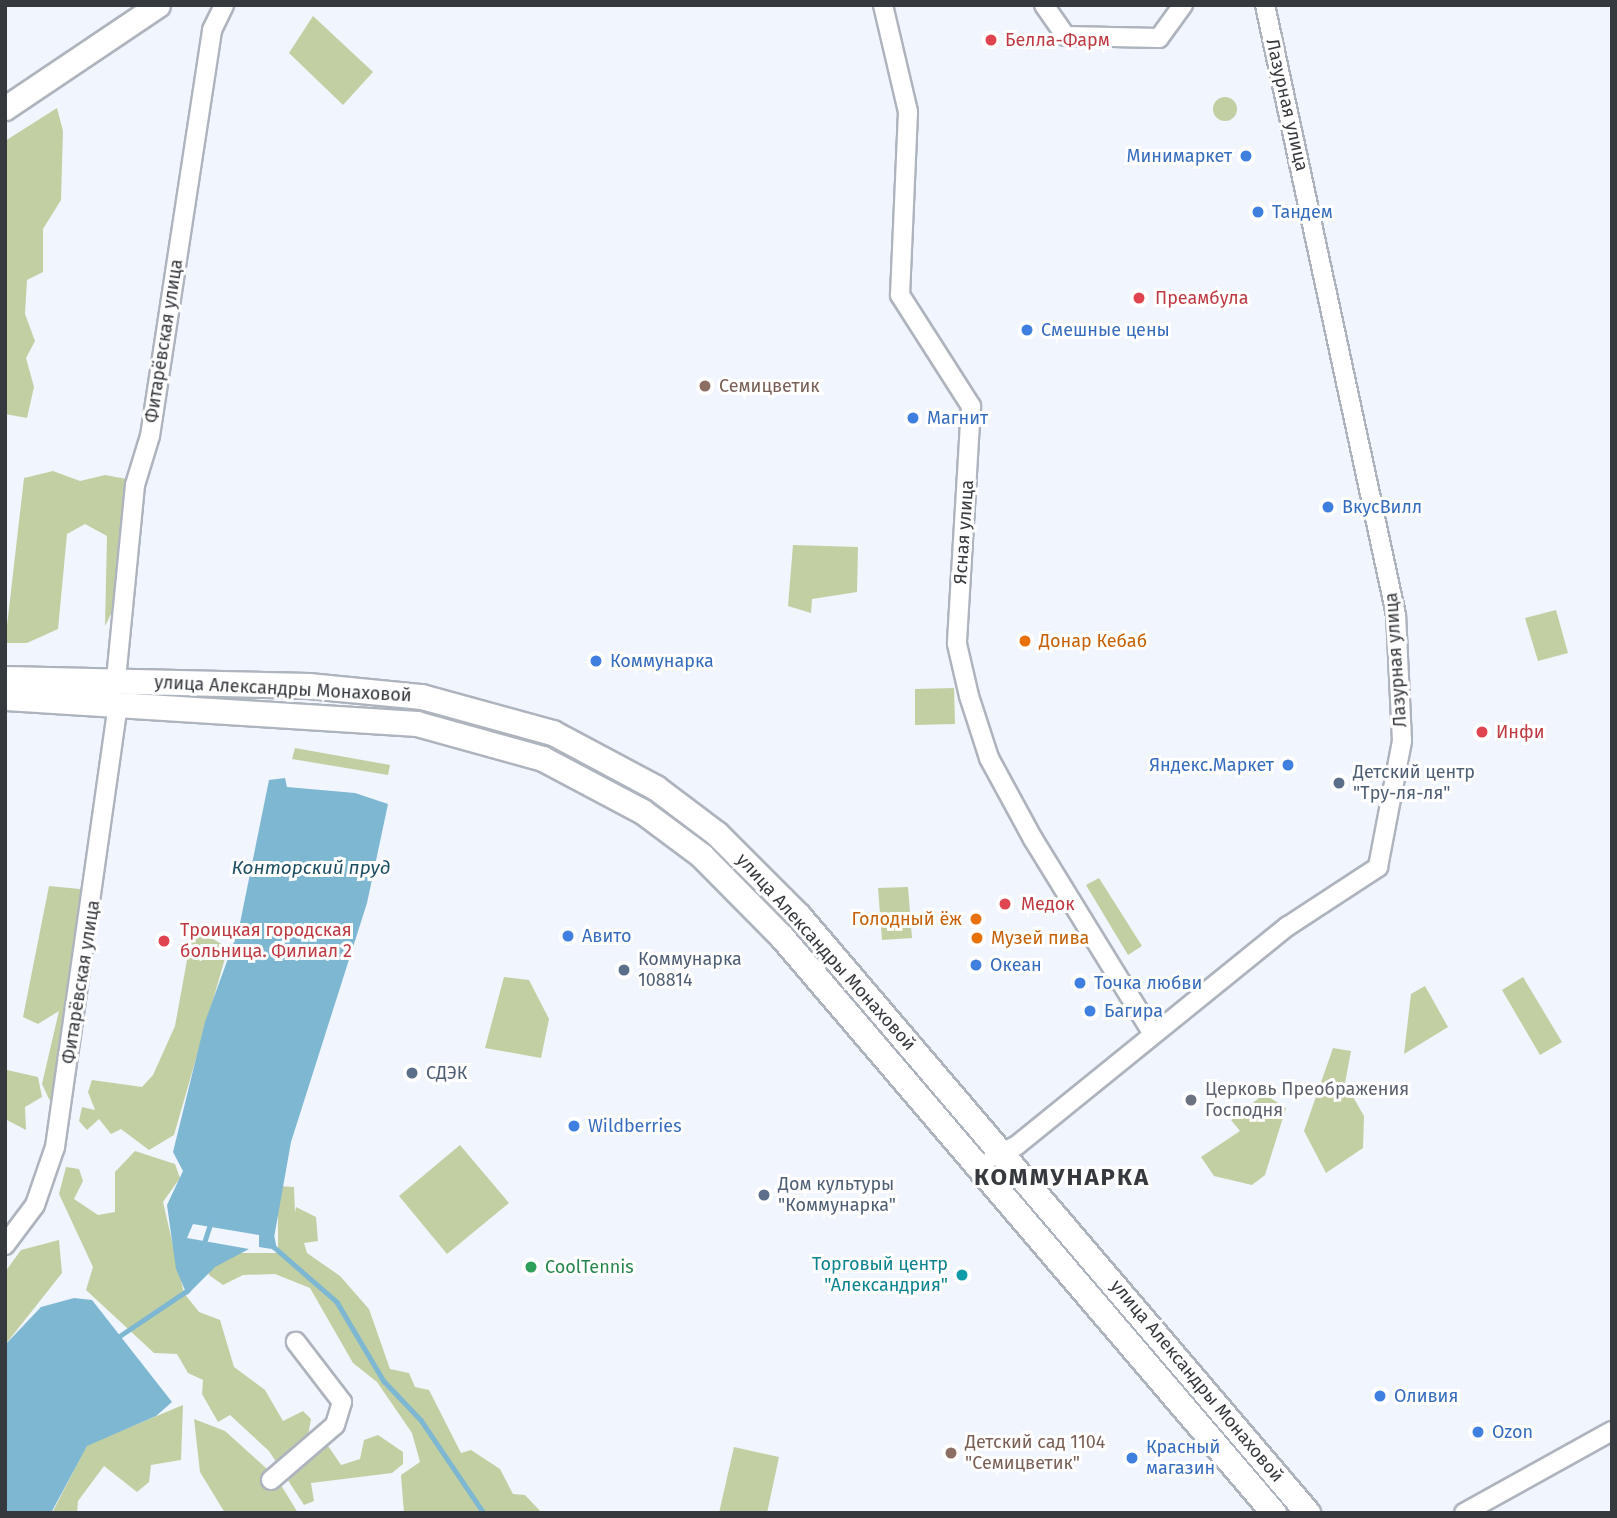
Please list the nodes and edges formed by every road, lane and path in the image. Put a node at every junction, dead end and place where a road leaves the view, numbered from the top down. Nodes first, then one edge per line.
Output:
1 (158, 5) edge
2 (224, 5) edge
3 (883, 5) edge
4 (1044, 5) edge
5 (1183, 5) edge
6 (1265, 5) edge
7 (5, 108) edge
8 (5, 679) edge
9 (116, 680) junction
10 (5, 698) edge
11 (118, 707) junction
12 (1153, 1034) junction
13 (1004, 1152) junction
14 (976, 1164) junction
15 (5, 1245) edge
16 (296, 1342) dead end
17 (1612, 1431) edge
18 (271, 1480) dead end
19 (1274, 1513) edge
20 (1308, 1513) edge
21 (1464, 1513) edge

1 - 7 street
2 - 9 street, Фитарёвская улица
3 - 12 street, Ясная улица
4 - 5 street
6 - 12 street, Лазурная улица
8 - 9 main road, улица Александры Монаховой
9 - 13 main road, улица Александры Монаховой
10 - 11 main road, улица Александры Монаховой
11 - 14 main road, улица Александры Монаховой
11 - 15 street, Фитарёвская улица
12 - 13 street, Лазурная улица
13 - 14 street, Лазурная улица
13 - 20 main road, улица Александры Монаховой
14 - 19 main road, улица Александры Монаховой
16 - 18 street
17 - 21 street

